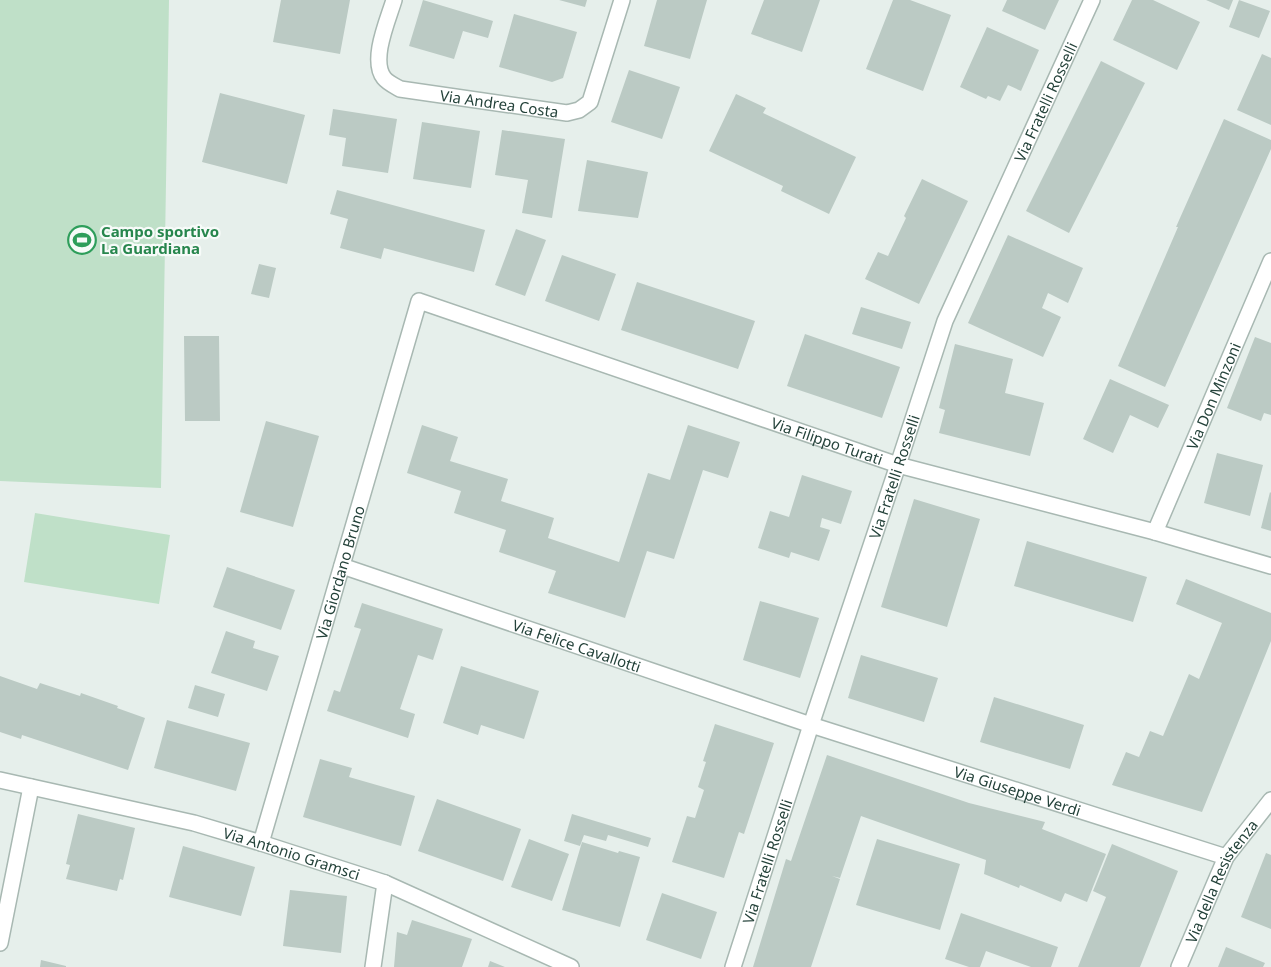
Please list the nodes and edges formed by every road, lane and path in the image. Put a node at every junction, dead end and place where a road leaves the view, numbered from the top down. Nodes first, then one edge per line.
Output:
1 (394, 0) edge
2 (622, 0) edge
3 (1092, 0) edge
4 (1271, 261) edge
5 (419, 301) joint
6 (898, 465) junction
7 (1155, 532) junction
8 (342, 566) junction
9 (1271, 566) edge
10 (811, 725) junction
11 (0, 780) edge
12 (30, 786) junction
13 (1271, 800) edge
14 (261, 843) junction
15 (1226, 857) junction
16 (384, 883) junction
17 (0, 943) edge
18 (372, 967) edge
19 (571, 967) edge
20 (733, 967) edge
21 (1179, 967) edge

1 - 2 street, Via Andrea Costa
3 - 6 street, Via Fratelli Rosselli
4 - 7 street, Via Don Minzoni
5 - 6 street, Via Filippo Turati
5 - 8 street, Via Giordano Bruno
6 - 7 street, Via Filippo Turati
6 - 10 street, Via Fratelli Rosselli
7 - 9 street, Via Filippo Turati
8 - 10 street, Via Felice Cavallotti
8 - 14 street, Via Giordano Bruno
10 - 15 street, Via Giuseppe Verdi
10 - 20 street, Via Fratelli Rosselli
11 - 12 street, Via Antonio Gramsci
12 - 14 street, Via Antonio Gramsci
12 - 17 street
13 - 15 street, Via della Resistenza
14 - 16 street, Via Antonio Gramsci
15 - 21 street, Via della Resistenza
16 - 18 street
16 - 19 street, Via Antonio Gramsci

